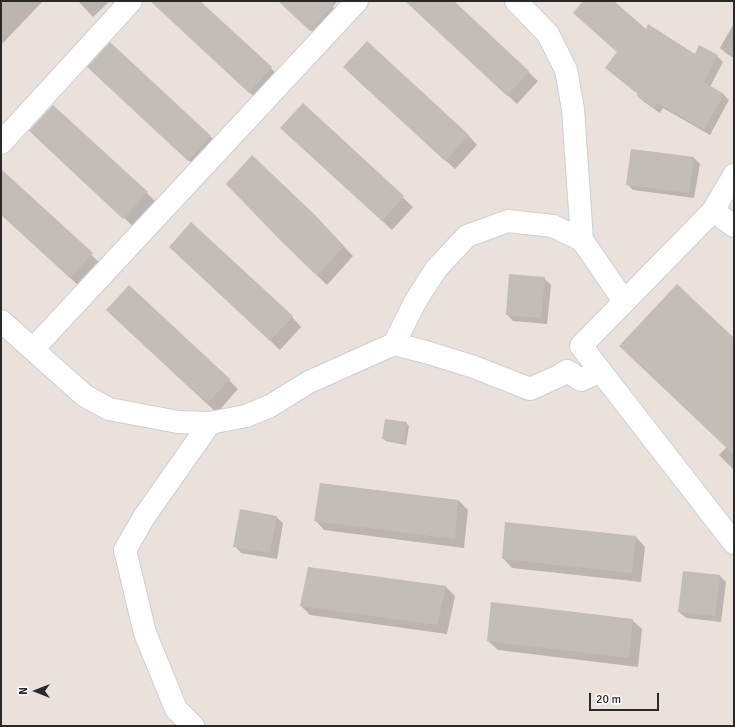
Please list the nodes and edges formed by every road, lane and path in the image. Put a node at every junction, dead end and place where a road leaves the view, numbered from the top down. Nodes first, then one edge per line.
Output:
1 (131, 1) edge
2 (357, 1) edge
3 (516, 1) edge
4 (1, 143) edge
5 (734, 175) edge
6 (713, 211) junction
7 (734, 226) edge
8 (582, 240) junction
9 (624, 301) junction
10 (1, 320) edge
11 (394, 344) junction
12 (32, 349) junction
13 (601, 371) junction
14 (210, 423) junction
15 (734, 543) edge
16 (193, 726) edge

1 - 4 street
2 - 12 street
3 - 8 street
5 - 6 street
6 - 7 street
6 - 9 street
8 - 9 street
8 - 11 street
9 - 13 street
10 - 12 street
11 - 13 street
11 - 14 street
12 - 14 street
13 - 15 street
14 - 16 street

